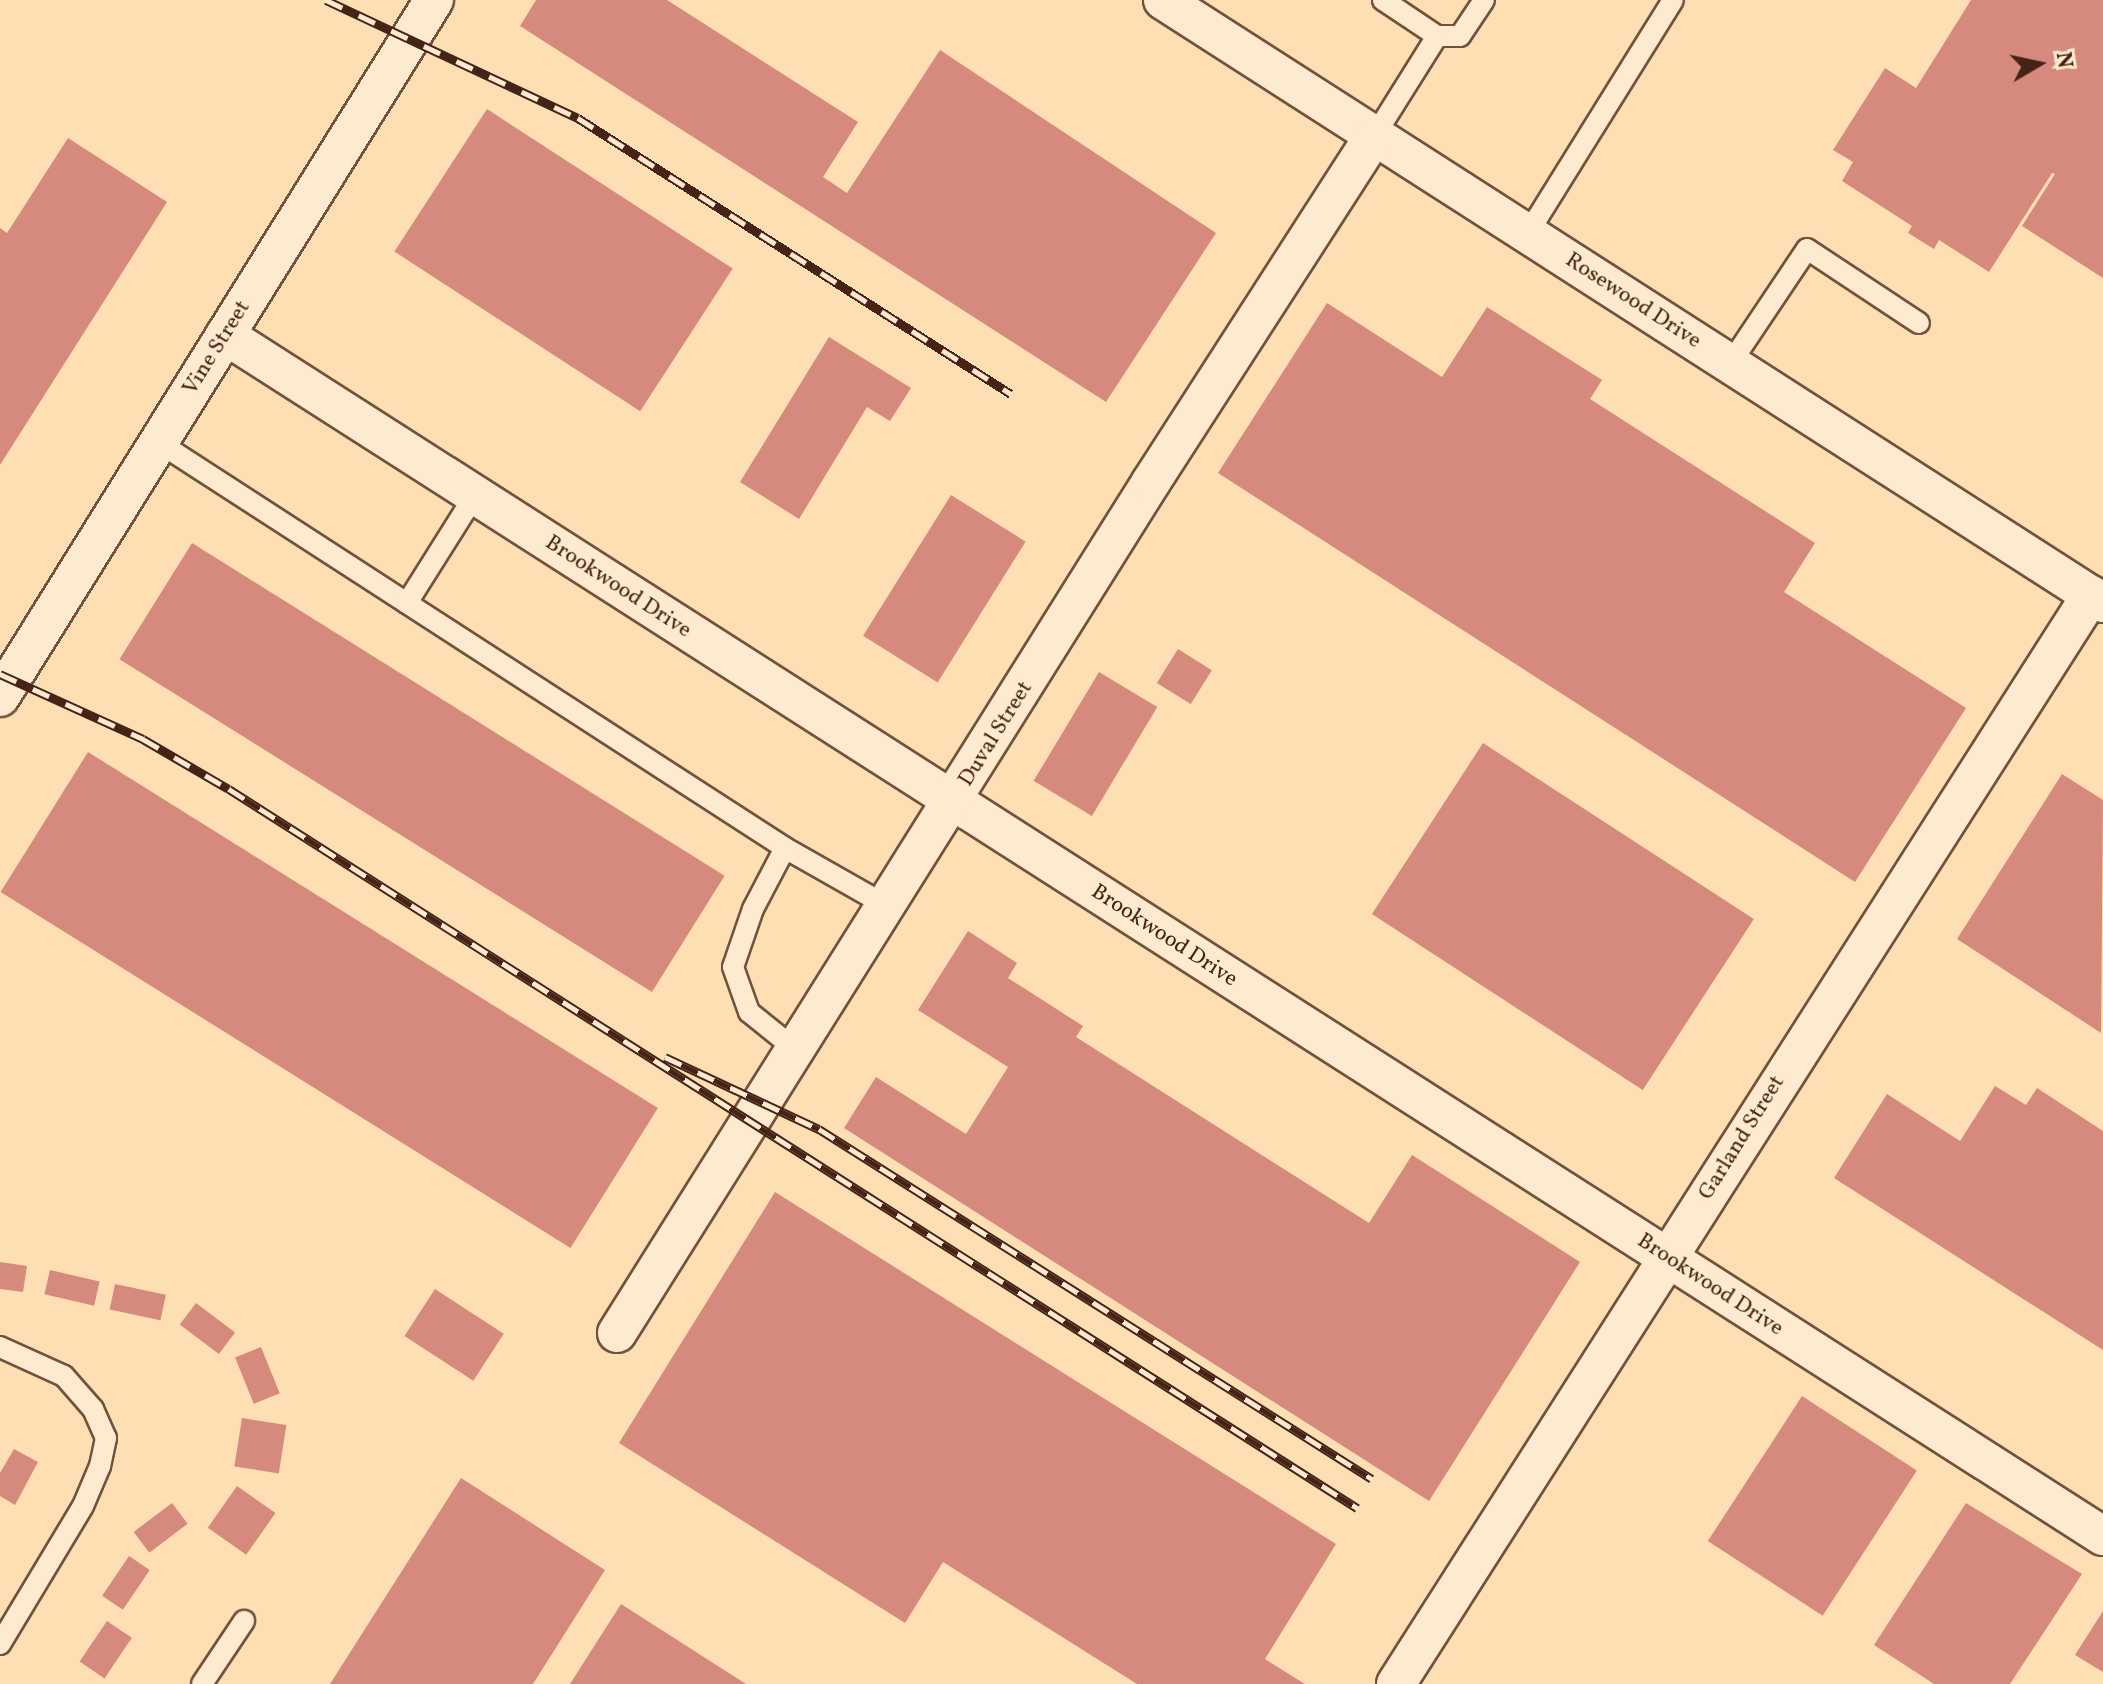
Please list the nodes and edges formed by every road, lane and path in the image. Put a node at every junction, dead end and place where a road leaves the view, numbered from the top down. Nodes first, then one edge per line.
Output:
1 (434, 0) edge
2 (1383, 0) edge
3 (1484, 0) edge
4 (1673, 0) edge
5 (1176, 3) edge
6 (1437, 36) junction
7 (1375, 135) junction
8 (1528, 233) junction
9 (1919, 323) dead end
10 (225, 335) junction
11 (1730, 364) junction
12 (158, 442) junction
13 (475, 495) junction
14 (2097, 599) edge
15 (407, 603) junction
16 (0, 697) edge
17 (954, 801) junction
18 (785, 848) junction
19 (887, 906) junction
20 (795, 1049) junction
21 (1666, 1257) junction
22 (617, 1333) dead end
23 (0, 1347) edge
24 (2103, 1536) edge
25 (244, 1621) dead end
26 (0, 1644) edge
27 (202, 1684) edge
28 (1396, 1684) edge

1 - 10 street, Vine Street
2 - 6 lane
3 - 6 lane
4 - 8 lane
5 - 7 street, Rosewood Drive
6 - 7 lane
7 - 8 street, Rosewood Drive
7 - 17 street, Duval Street
8 - 11 street, Rosewood Drive
9 - 11 lane
10 - 12 street, Vine Street
10 - 13 street, Brookwood Drive
11 - 14 street, Rosewood Drive
12 - 15 lane
12 - 16 street, Vine Street
13 - 15 lane
13 - 17 street, Brookwood Drive
14 - 21 street, Garland Street
15 - 18 lane
17 - 19 street, Duval Street
17 - 21 street, Brookwood Drive
18 - 19 lane
18 - 20 lane
19 - 20 street, Duval Street
20 - 22 street, Duval Street
21 - 24 street, Brookwood Drive
21 - 28 street, Garland Street
23 - 26 lane
25 - 27 lane

